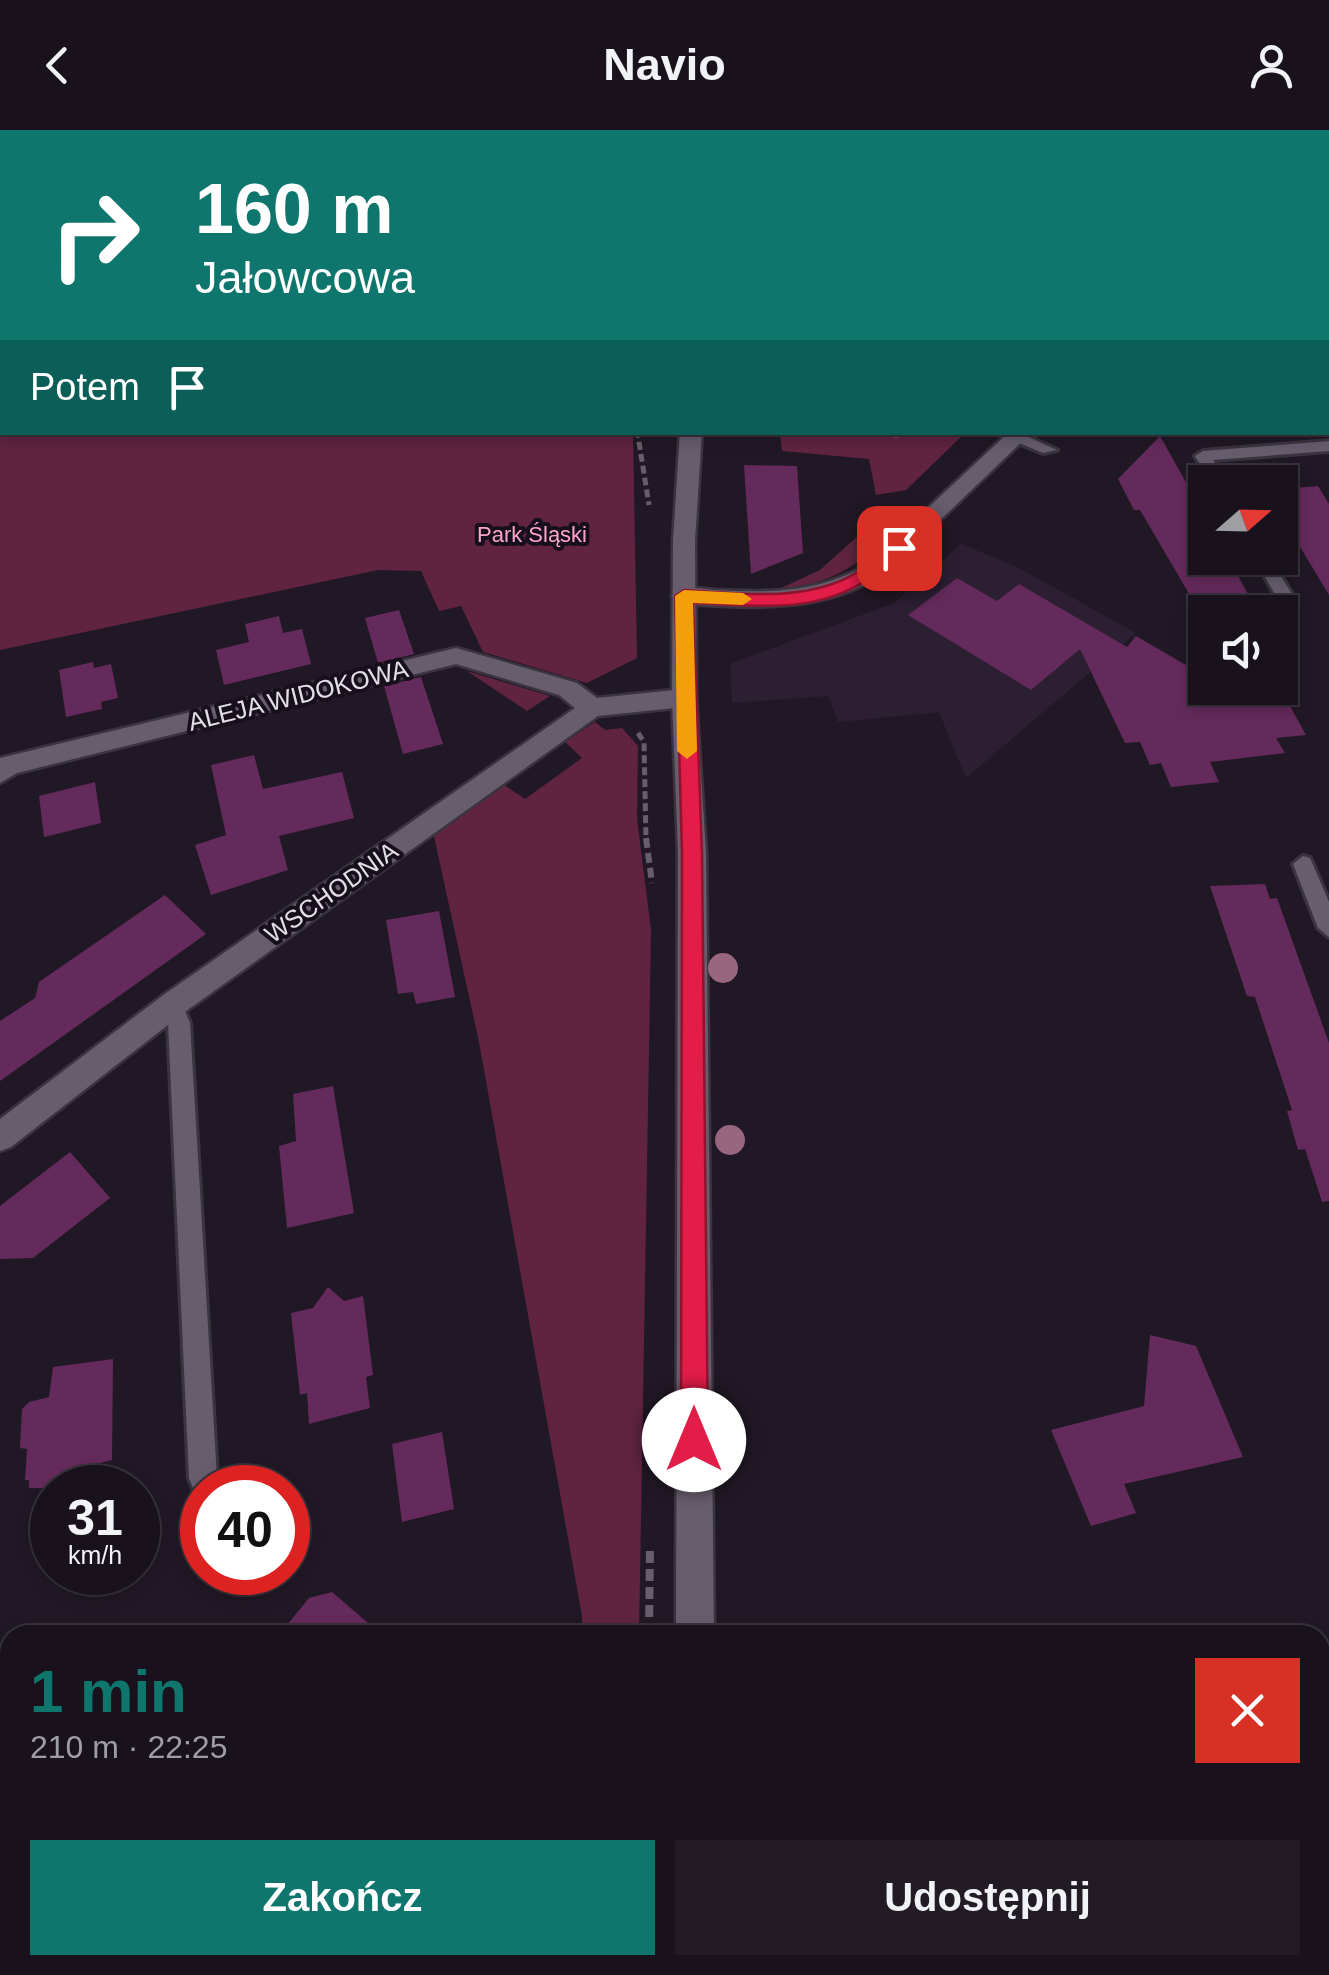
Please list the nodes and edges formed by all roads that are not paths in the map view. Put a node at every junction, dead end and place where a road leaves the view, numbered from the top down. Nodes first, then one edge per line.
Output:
1 (691, 435) edge
2 (1012, 435) edge
3 (1015, 435) edge
4 (1329, 446) edge
5 (1049, 450) dead end
6 (1208, 465) edge
7 (1272, 575) edge
8 (1283, 594) dead end
9 (684, 596) junction
10 (684, 698) junction
11 (592, 708) junction
12 (0, 773) edge
13 (1304, 864) dead end
14 (1329, 928) edge
15 (172, 1005) junction
16 (0, 1137) edge
17 (202, 1465) edge
18 (696, 1625) edge

1 - 9 street
2 - 9 street
3 - 5 lane
4 - 6 lane
7 - 8 lane
9 - 10 street
10 - 11 street, WSCHODNIA
10 - 18 street
11 - 12 street, ALEJA WIDOKOWA
11 - 15 street, WSCHODNIA
13 - 14 lane
15 - 16 street, WSCHODNIA
15 - 17 lane

